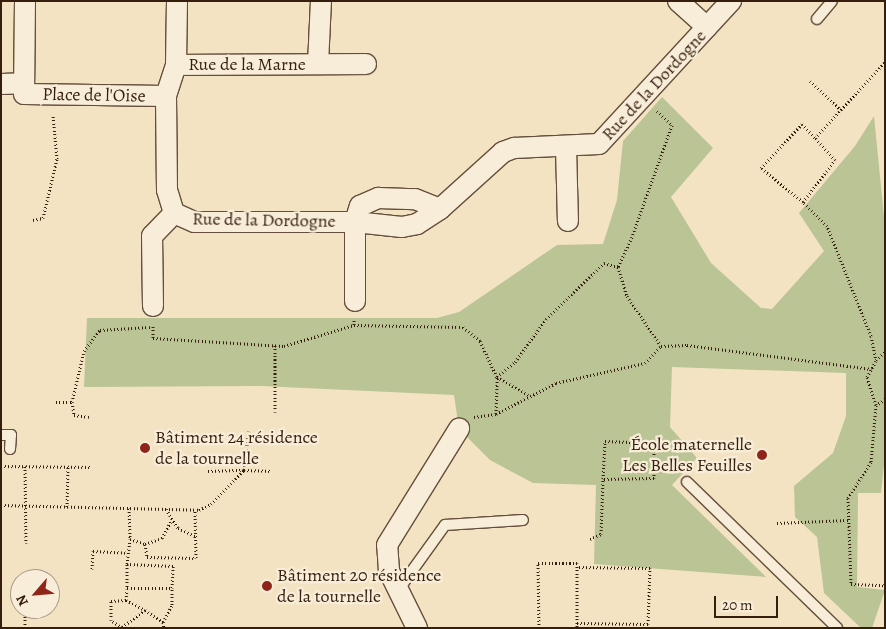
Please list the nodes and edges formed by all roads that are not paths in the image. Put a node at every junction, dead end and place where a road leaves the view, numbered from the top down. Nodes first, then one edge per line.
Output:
1 (25, 1) edge
2 (177, 1) edge
3 (321, 1) edge
4 (678, 1) edge
5 (731, 1) edge
6 (832, 1) edge
7 (817, 19) dead end
8 (708, 27) junction
9 (318, 64) junction
10 (366, 64) dead end
11 (176, 65) junction
12 (24, 83) junction
13 (1, 84) edge
14 (166, 96) junction
15 (566, 148) junction
16 (440, 209) junction
17 (174, 213) junction
18 (568, 221) dead end
19 (355, 222) junction
20 (355, 301) road end
21 (153, 306) road end
22 (459, 429) road end
23 (1, 435) edge
24 (10, 449) dead end
25 (687, 482) dead end
26 (523, 520) dead end
27 (399, 589) junction
28 (417, 628) edge
29 (837, 628) edge

1 - 12 street, Place de l'Oise
2 - 11 street, Rue de la Dordogne
3 - 9 street, Rue de la Marne
4 - 8 street
5 - 8 street, Rue de la Dordogne
6 - 7 lane
8 - 15 street, Rue de la Dordogne
9 - 10 street, Rue de la Marne
9 - 11 street, Rue de la Marne
11 - 14 street, Rue de la Dordogne
12 - 13 street
12 - 14 street, Place de l'Oise
14 - 17 street, Rue de la Dordogne
15 - 16 street, Rue de la Dordogne
15 - 18 street
16 - 19 street, Rue de la Dordogne
16 - 19 street, Rue de la Dordogne
17 - 19 street, Rue de la Dordogne
17 - 21 street, Rue de la Dordogne
19 - 20 street, Rue de la Dordogne
22 - 27 street
23 - 24 lane
25 - 29 lane
26 - 27 lane
27 - 28 street

